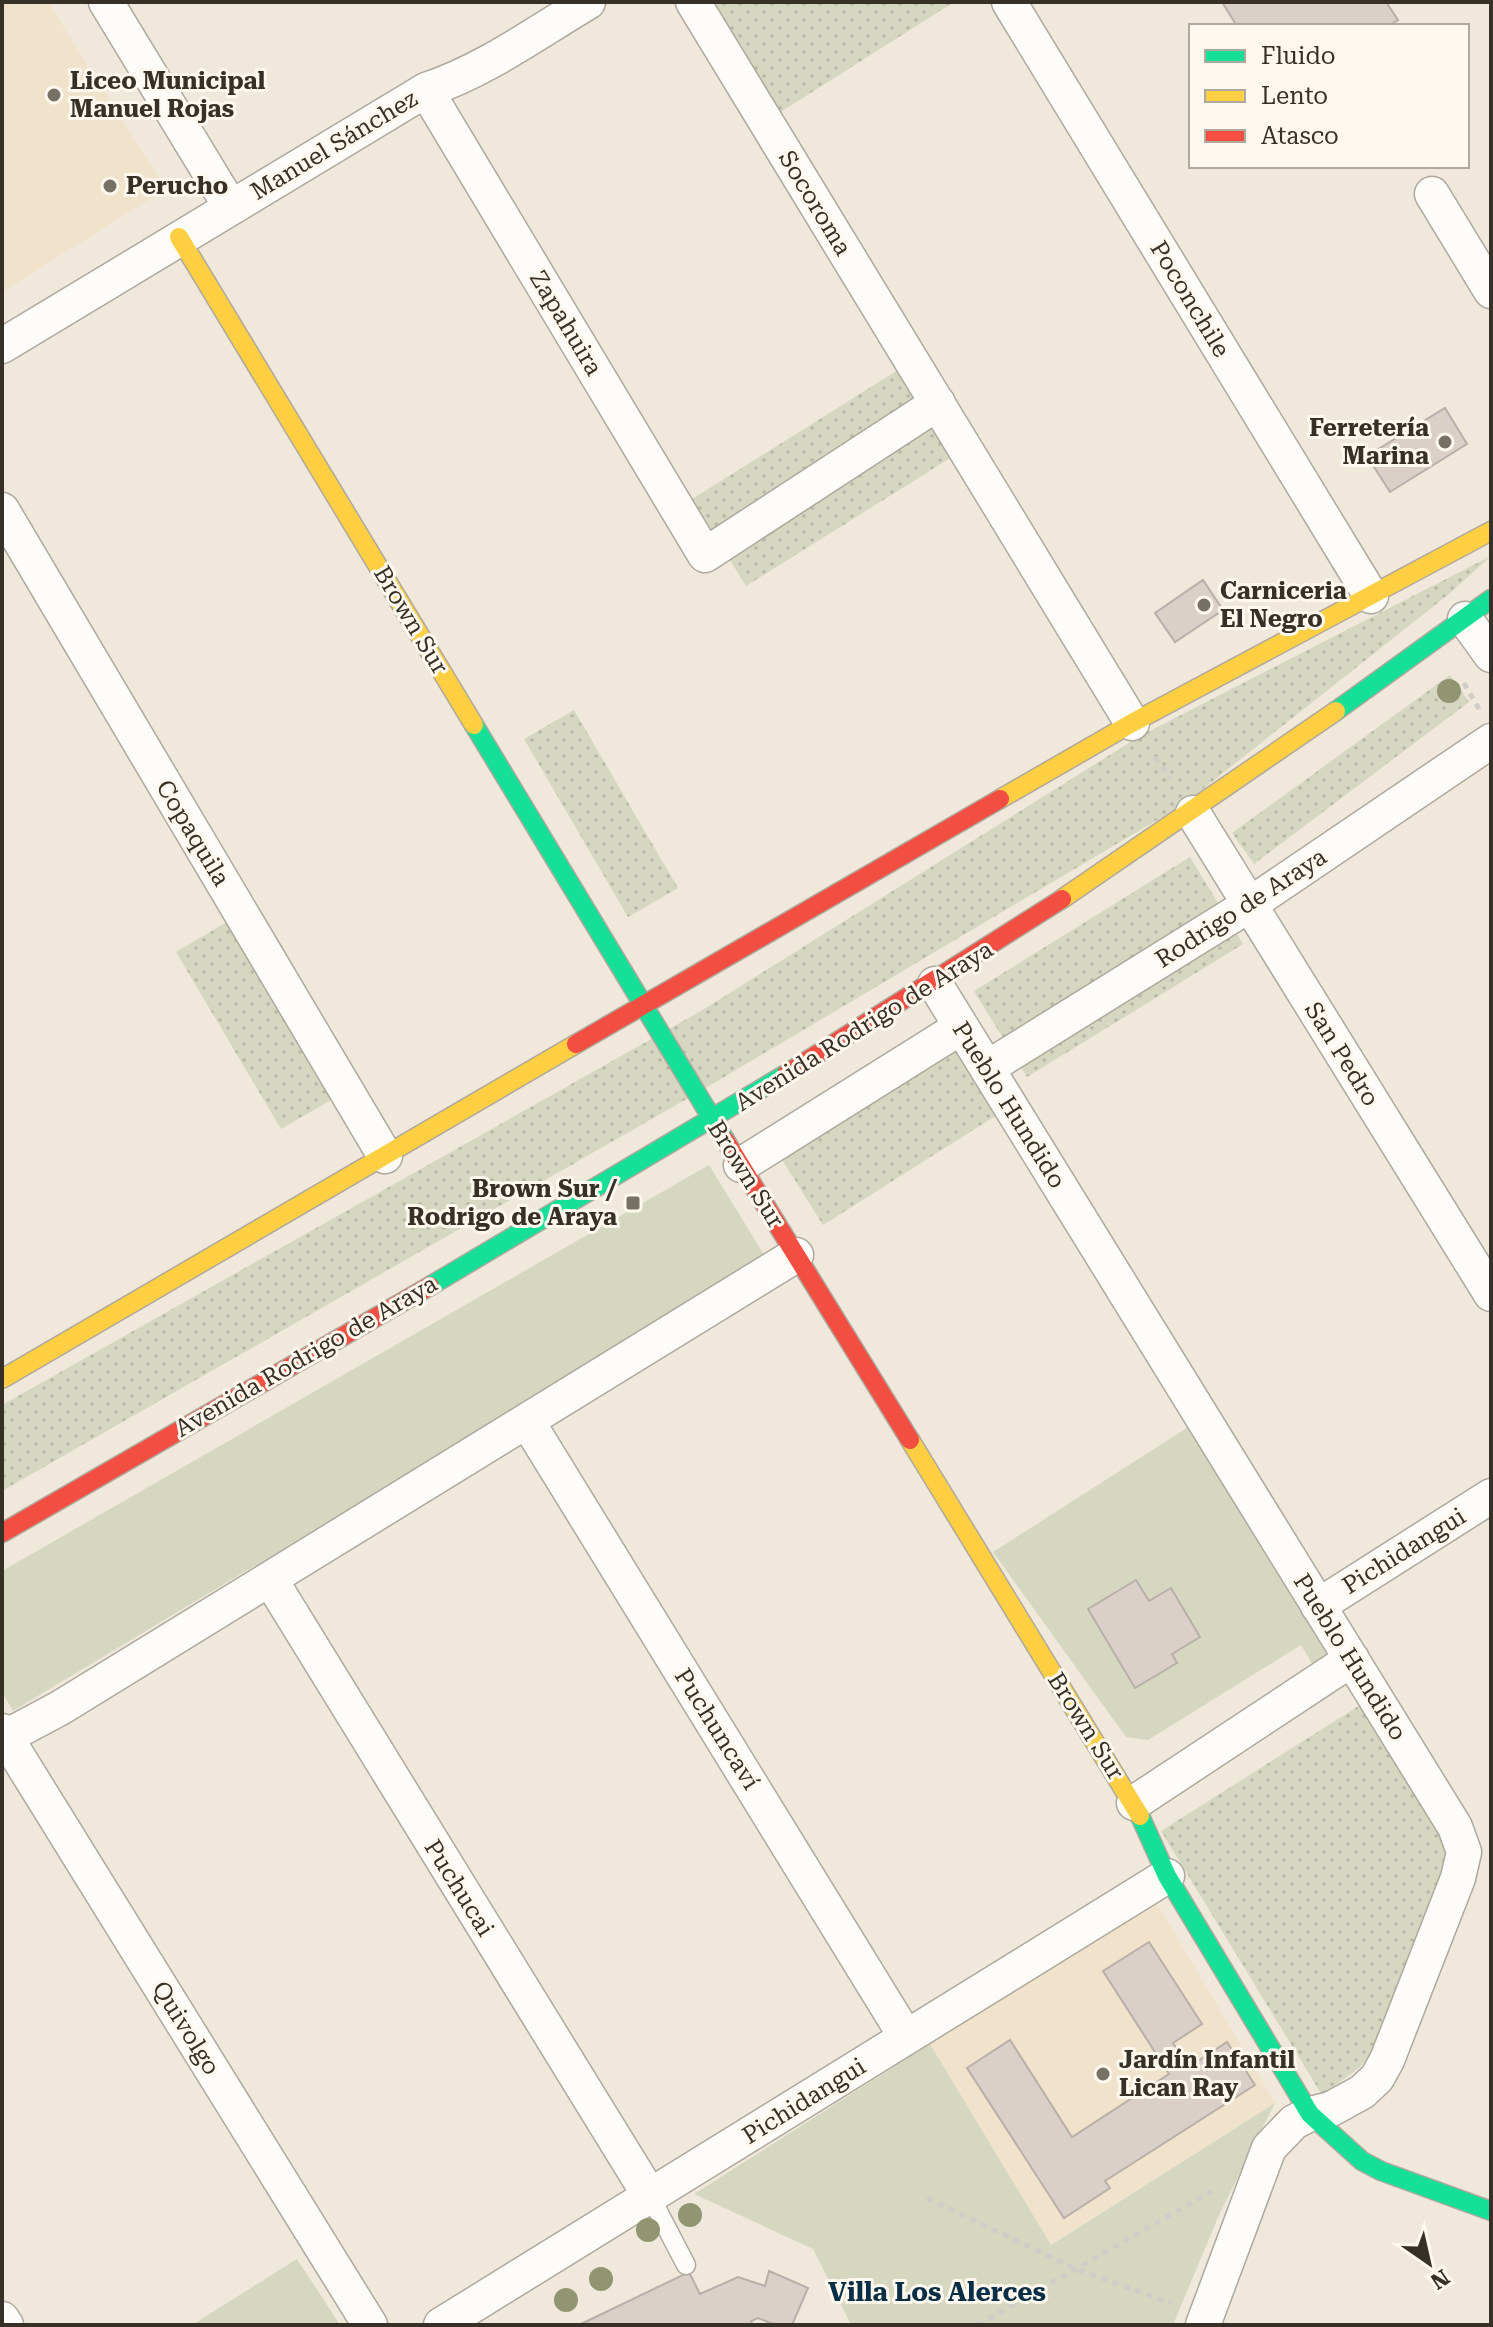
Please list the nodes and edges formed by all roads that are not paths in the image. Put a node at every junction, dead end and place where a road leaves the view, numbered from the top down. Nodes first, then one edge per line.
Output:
1 (106, 2) edge
2 (588, 2) edge
3 (693, 2) edge
4 (1009, 2) edge
5 (426, 90) junction
6 (1432, 194) dead end
7 (230, 206) junction
8 (179, 237) junction
9 (1491, 291) edge
10 (2, 346) edge
11 (938, 403) junction
12 (2, 510) edge
13 (1491, 531) edge
14 (1371, 596) junction
15 (1478, 609) edge
16 (1491, 655) edge
17 (1132, 723) junction
18 (1491, 741) edge
19 (1193, 813) junction
20 (1249, 905) junction
21 (935, 984) junction
22 (643, 1005) junction
23 (961, 1027) junction
24 (987, 1068) junction
25 (713, 1121) junction
26 (385, 1156) junction
27 (741, 1165) junction
28 (796, 1255) junction
29 (1491, 1294) edge
30 (2, 1379) edge
31 (527, 1421) junction
32 (1491, 1496) edge
33 (2, 1533) edge
34 (270, 1579) junction
35 (1318, 1606) junction
36 (1352, 1659) junction
37 (3, 1736) edge
38 (1134, 1803) junction
39 (1167, 1876) junction
40 (906, 2037) junction
41 (1310, 2114) junction
42 (650, 2196) junction
43 (1491, 2211) edge
44 (686, 2265) dead end
45 (2, 2319) edge
46 (1204, 2320) edge
47 (6, 2325) edge
48 (370, 2325) edge
49 (441, 2325) edge

1 - 7 street
2 - 5 street, Manuel Sánchez
3 - 11 street, Socoroma
4 - 14 street, Poconchile
5 - 7 street, Manuel Sánchez
5 - 11 street, Zapahuira
6 - 9 street
7 - 8 street, Manuel Sánchez
8 - 10 street, Manuel Sánchez
8 - 22 main road, Brown Sur
11 - 17 street, Socoroma
12 - 26 street, Copaquila
13 - 14 main road
14 - 17 main road
15 - 16 street
15 - 19 main road, Avenida Rodrigo de Araya
17 - 22 main road
18 - 20 street, Rodrigo de Araya
19 - 20 street, San Pedro
19 - 21 main road, Avenida Rodrigo de Araya
20 - 24 street, Rodrigo de Araya
20 - 29 street, San Pedro
21 - 23 street, Pueblo Hundido
21 - 25 main road, Avenida Rodrigo de Araya
22 - 25 main road, Brown Sur
22 - 26 main road
23 - 24 street, Pueblo Hundido
23 - 27 street
24 - 35 street, Pueblo Hundido
25 - 27 main road, Brown Sur
25 - 33 main road, Avenida Rodrigo de Araya
26 - 30 main road
27 - 28 main road, Brown Sur
28 - 31 street
28 - 38 main road, Brown Sur
31 - 34 street
31 - 40 street, Puchuncaví
32 - 35 street, Pichidangui
34 - 37 street
34 - 42 street, Puchucai
35 - 36 street, Pueblo Hundido
36 - 38 street
36 - 41 street, Pueblo Hundido
37 - 48 street, Quivolgo
38 - 39 main road, Brown Sur
39 - 40 street, Pichidangui
39 - 41 main road, Brown Sur
40 - 42 street, Pichidangui
41 - 43 main road, Brown Sur
41 - 46 street, Pueblo Hundido
42 - 44 lane
42 - 49 street, Pichidangui
45 - 47 street

